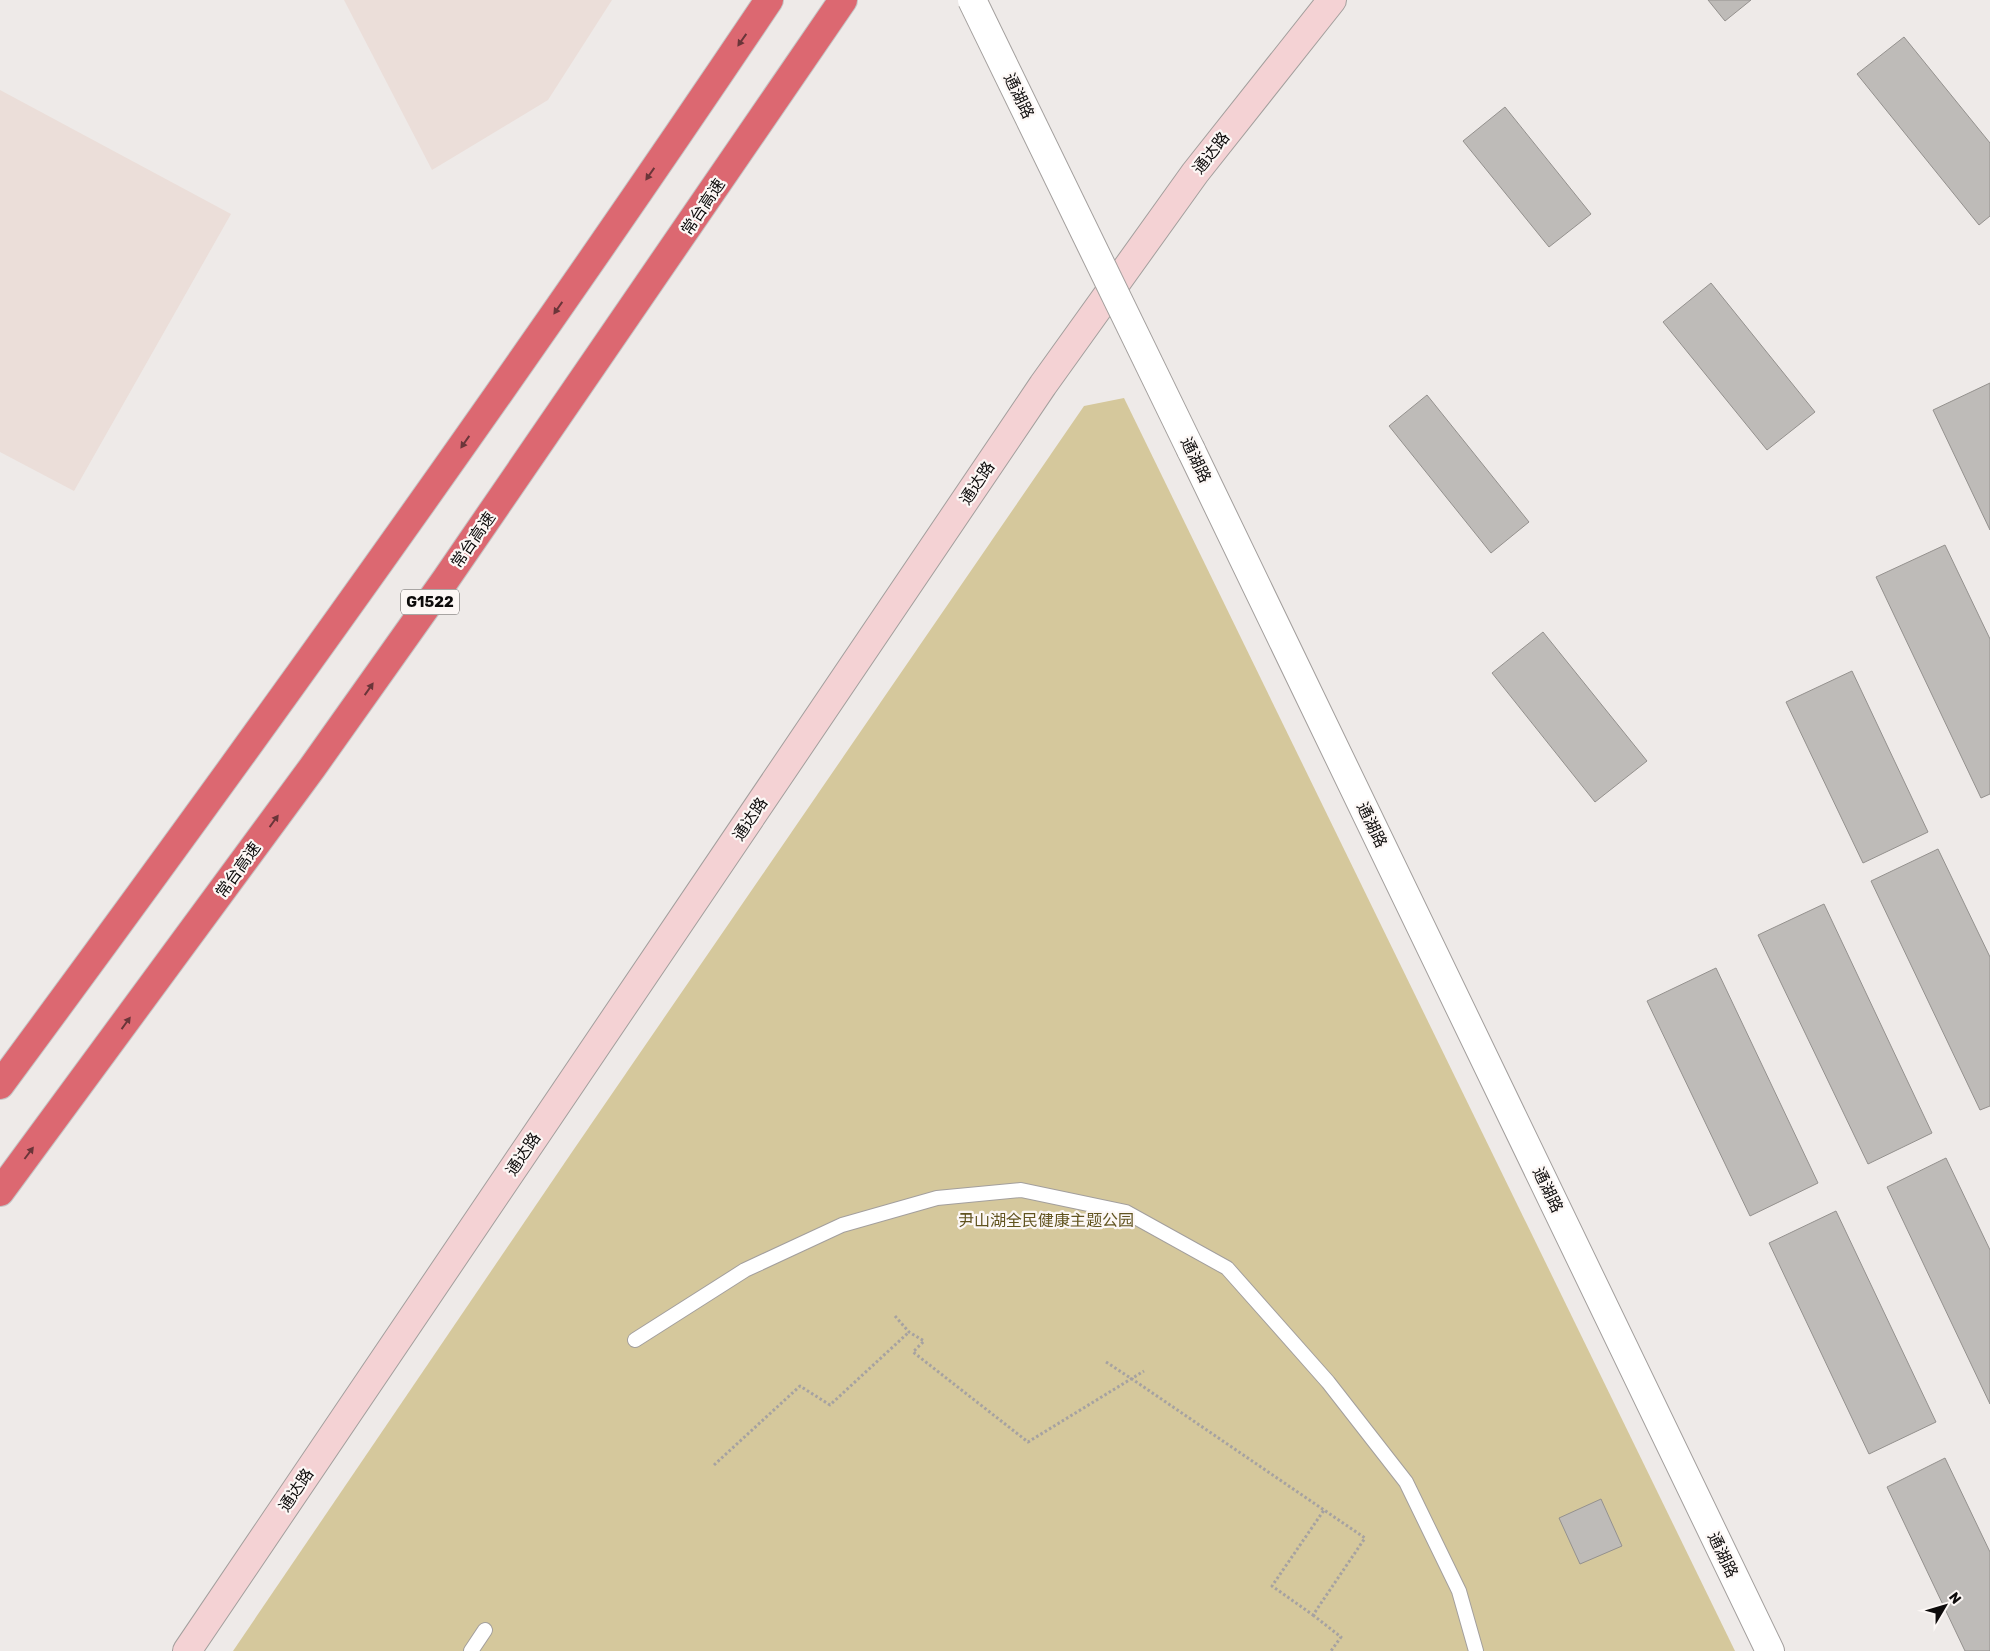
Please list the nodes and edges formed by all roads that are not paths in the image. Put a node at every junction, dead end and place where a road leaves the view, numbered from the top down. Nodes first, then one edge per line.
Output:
1 (769, 0) edge
2 (844, 0) edge
3 (972, 0) edge
4 (1332, 0) edge
5 (0, 1085) edge
6 (0, 1192) edge
7 (635, 1340) dead end
8 (486, 1630) dead end
9 (187, 1651) edge
10 (472, 1651) edge
11 (1476, 1651) edge
12 (1770, 1651) edge

1 -> 5 highway
6 -> 2 highway, 常台高速 / G1522
3 - 12 street, 通湖路, bridge
4 - 9 main road, 通达路
7 - 11 lane
8 - 10 lane

